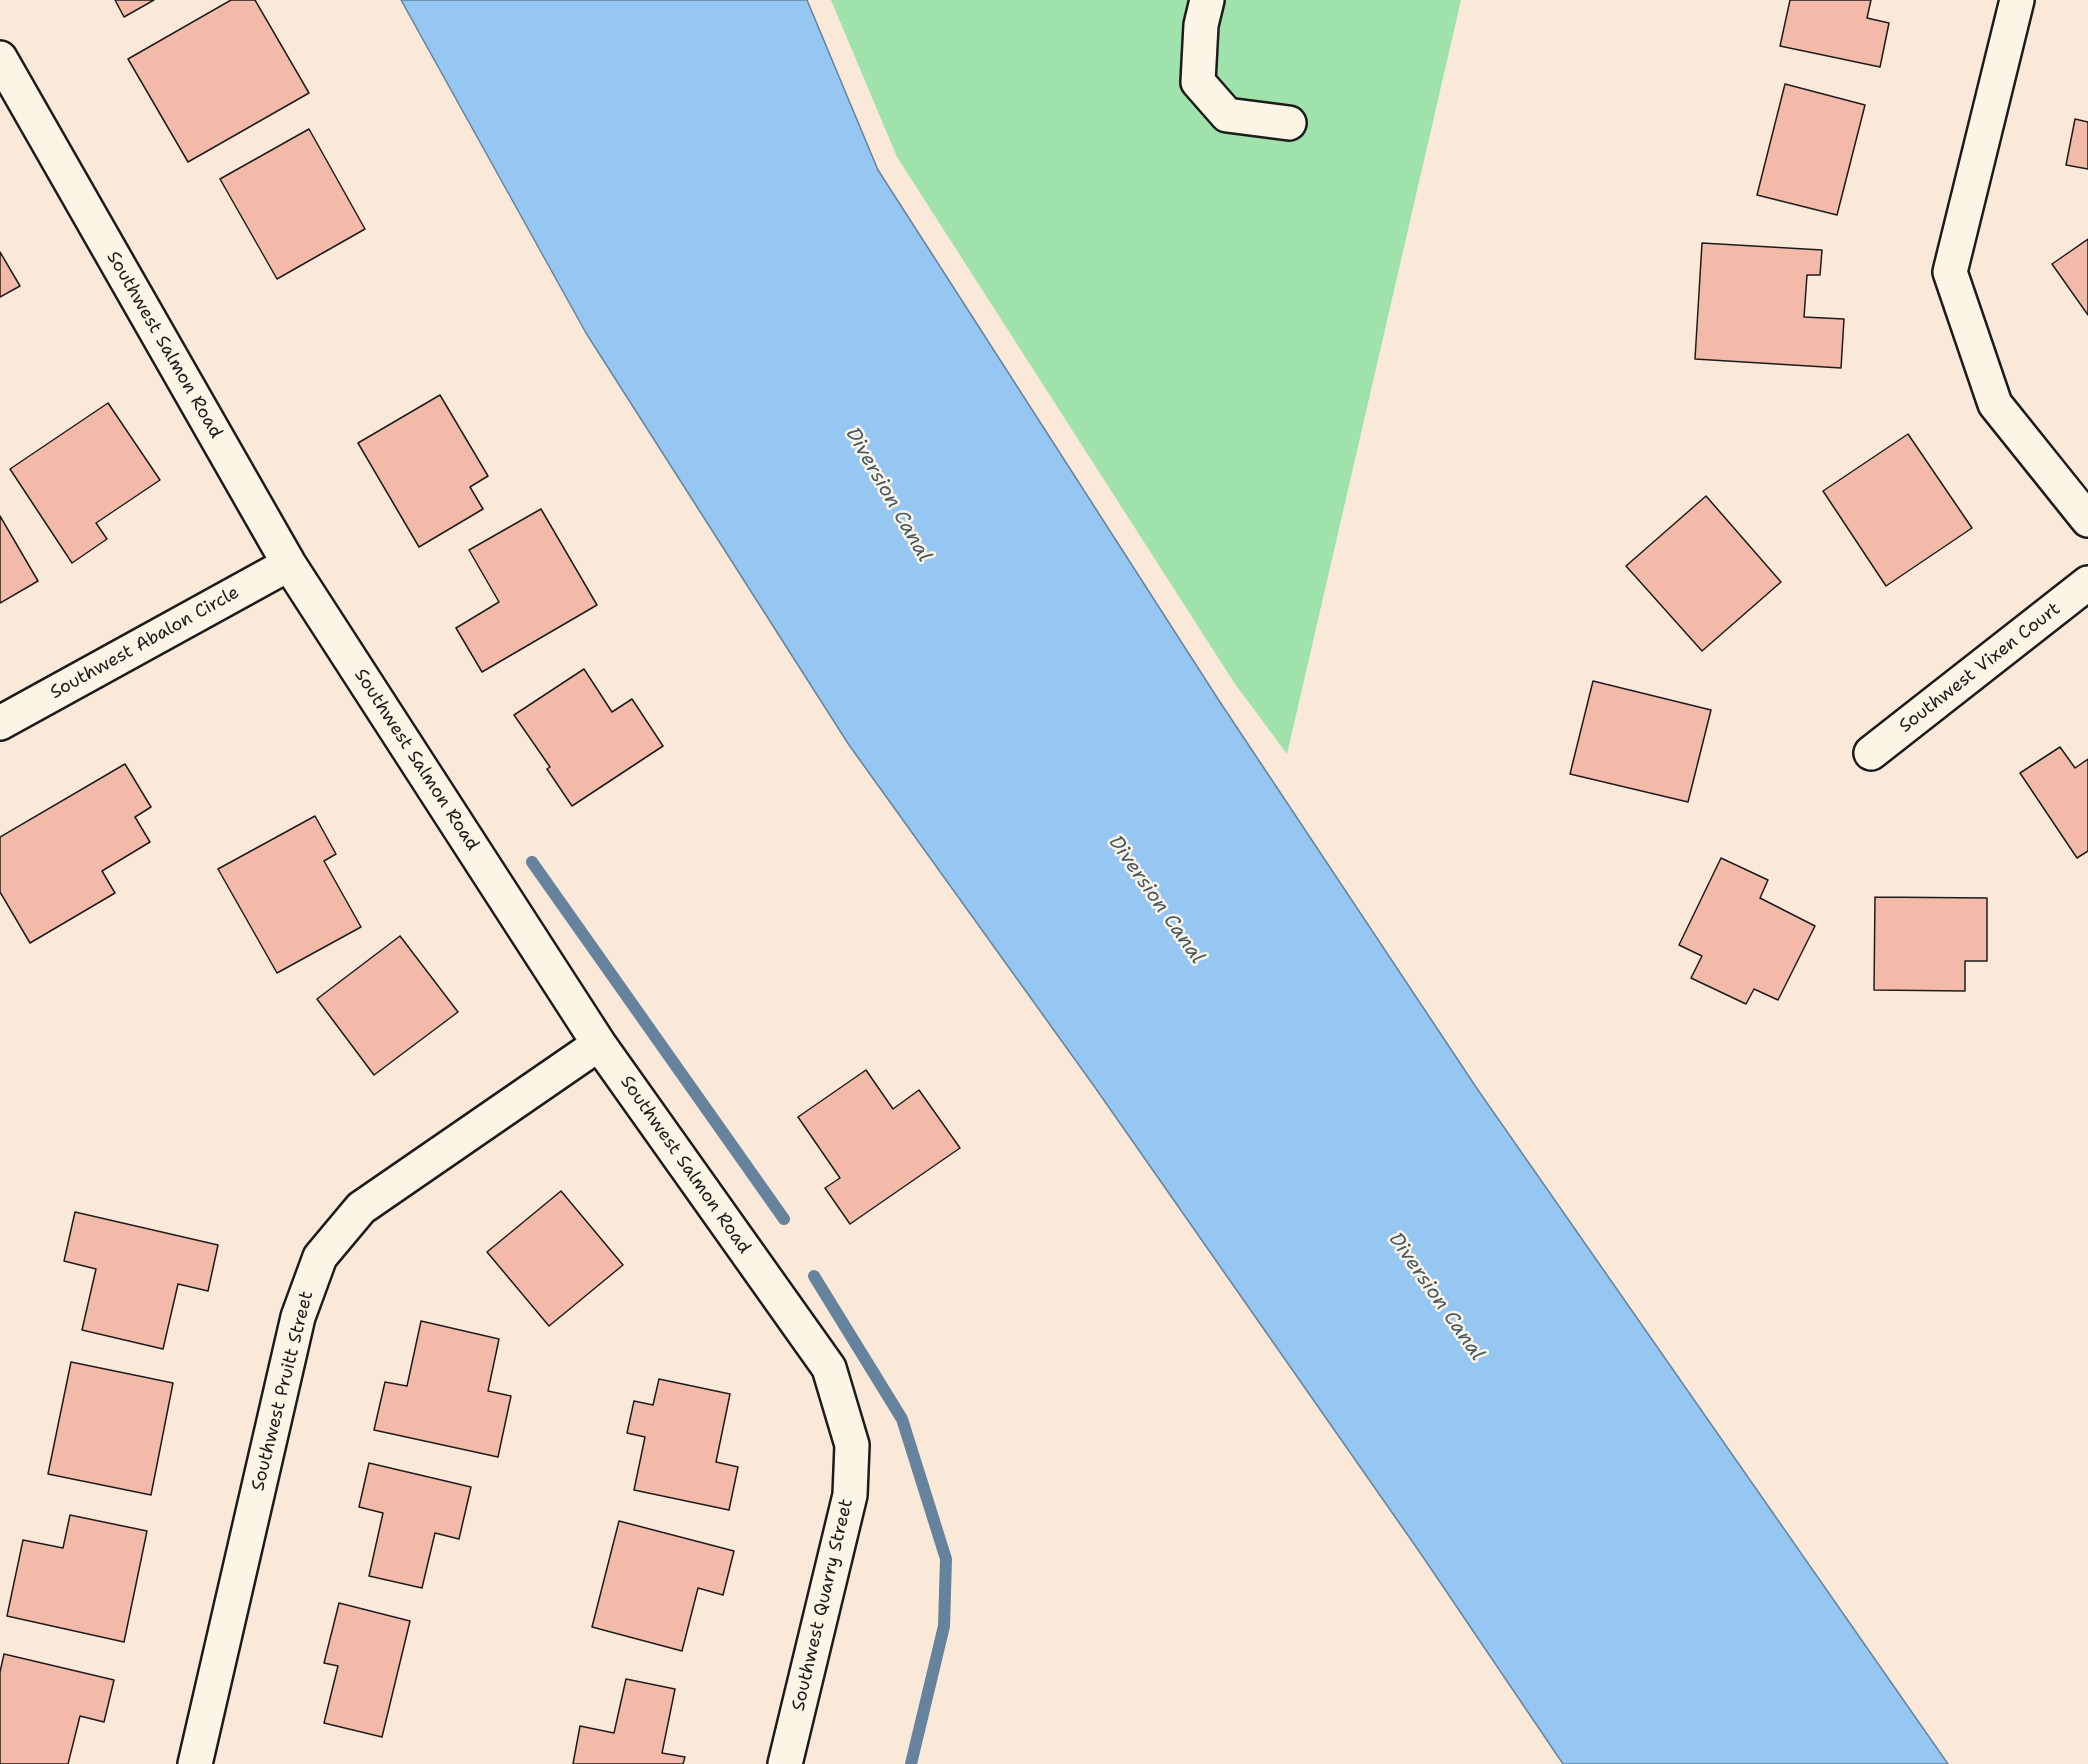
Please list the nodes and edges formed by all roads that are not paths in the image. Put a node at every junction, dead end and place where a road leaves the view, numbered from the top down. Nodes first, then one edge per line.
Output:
1 (1207, 0) edge
2 (2017, 0) edge
3 (1, 61) edge
4 (1289, 123) dead end
5 (2088, 520) edge
6 (290, 564) junction
7 (2088, 584) edge
8 (0, 723) edge
9 (1871, 753) dead end
10 (599, 1044) junction
11 (852, 1445) joint
12 (195, 1764) edge
13 (785, 1764) edge

1 - 4 street
2 - 5 street
3 - 6 street, Southwest Salmon Road
6 - 8 street, Southwest Abalon Circle
6 - 10 street, Southwest Salmon Road
7 - 9 street, Southwest Vixen Court
10 - 11 street, Southwest Salmon Road
10 - 12 street, Southwest Pruitt Street
11 - 13 street, Southwest Quarry Street

